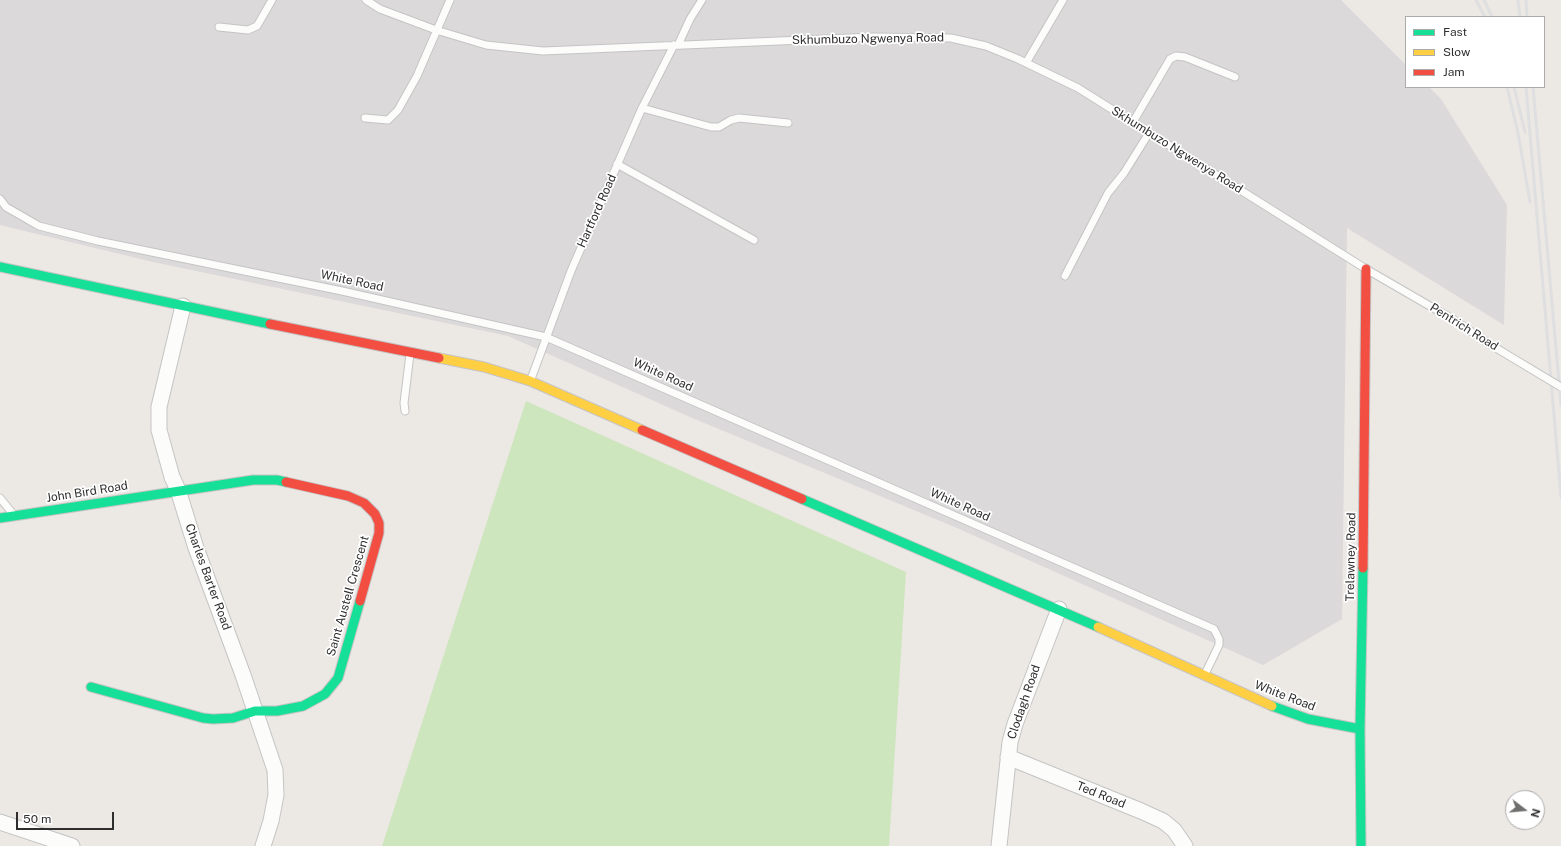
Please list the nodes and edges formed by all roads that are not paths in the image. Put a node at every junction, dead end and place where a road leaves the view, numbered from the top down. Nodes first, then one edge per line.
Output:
1 (272, 0) edge
2 (366, 0) edge
3 (450, 0) edge
4 (702, 0) edge
5 (1063, 0) edge
6 (219, 27) dead end
7 (436, 30) junction
8 (676, 45) junction
9 (1026, 63) junction
10 (1235, 77) dead end
11 (642, 108) junction
12 (365, 118) dead end
13 (1133, 122) junction
14 (788, 123) dead end
15 (1149, 133) junction
16 (617, 164) junction
17 (0, 199) edge
18 (754, 240) dead end
19 (0, 267) edge
20 (1366, 268) junction
21 (1065, 276) dead end
22 (183, 306) junction
23 (546, 337) junction
24 (410, 352) junction
25 (530, 381) junction
26 (1561, 387) edge
27 (405, 411) dead end
28 (178, 490) junction
29 (0, 498) edge
30 (14, 516) junction
31 (0, 518) edge
32 (1058, 609) junction
33 (1204, 676) junction
34 (91, 687) dead end
35 (256, 711) junction
36 (1360, 730) junction
37 (1008, 757) junction
38 (0, 822) edge
39 (72, 846) edge
40 (263, 846) edge
41 (999, 846) edge
42 (1185, 846) edge
43 (1361, 846) edge

1 - 6 lane
2 - 7 lane, Skhumbuzo Ngwenya Road
3 - 7 lane
4 - 8 lane, Hartford Road
5 - 9 lane
7 - 8 lane, Skhumbuzo Ngwenya Road
7 - 12 lane
8 - 9 lane, Skhumbuzo Ngwenya Road
8 - 11 lane, Hartford Road
9 - 13 lane, Skhumbuzo Ngwenya Road
10 - 13 lane
11 - 14 lane
11 - 16 lane, Hartford Road
13 - 15 lane, Skhumbuzo Ngwenya Road
15 - 20 lane, Skhumbuzo Ngwenya Road
15 - 21 lane
16 - 18 lane
16 - 23 lane, Hartford Road
17 - 23 lane, White Road
19 - 22 street, White Road
20 - 26 lane, Pentrich Road, bridge
20 - 36 street, Trelawney Road
22 - 24 street, White Road
22 - 28 street, Charles Barter Road
23 - 25 lane, Hartford Road
23 - 33 lane, White Road
24 - 25 street, White Road
24 - 27 lane
25 - 32 street, White Road
28 - 30 street, John Bird Road
28 - 35 street, Charles Barter Road
28 - 35 street, Saint Austell Crescent
29 - 30 lane
30 - 31 street, John Bird Road
32 - 33 street, White Road
32 - 37 street, Clodagh Road
33 - 36 street, White Road
34 - 35 street, Saint Austell Crescent
35 - 40 street, Charles Barter Road
36 - 43 street, Trelawney Road
37 - 41 street, Clodagh Road
37 - 42 street, Ted Road
38 - 39 street

